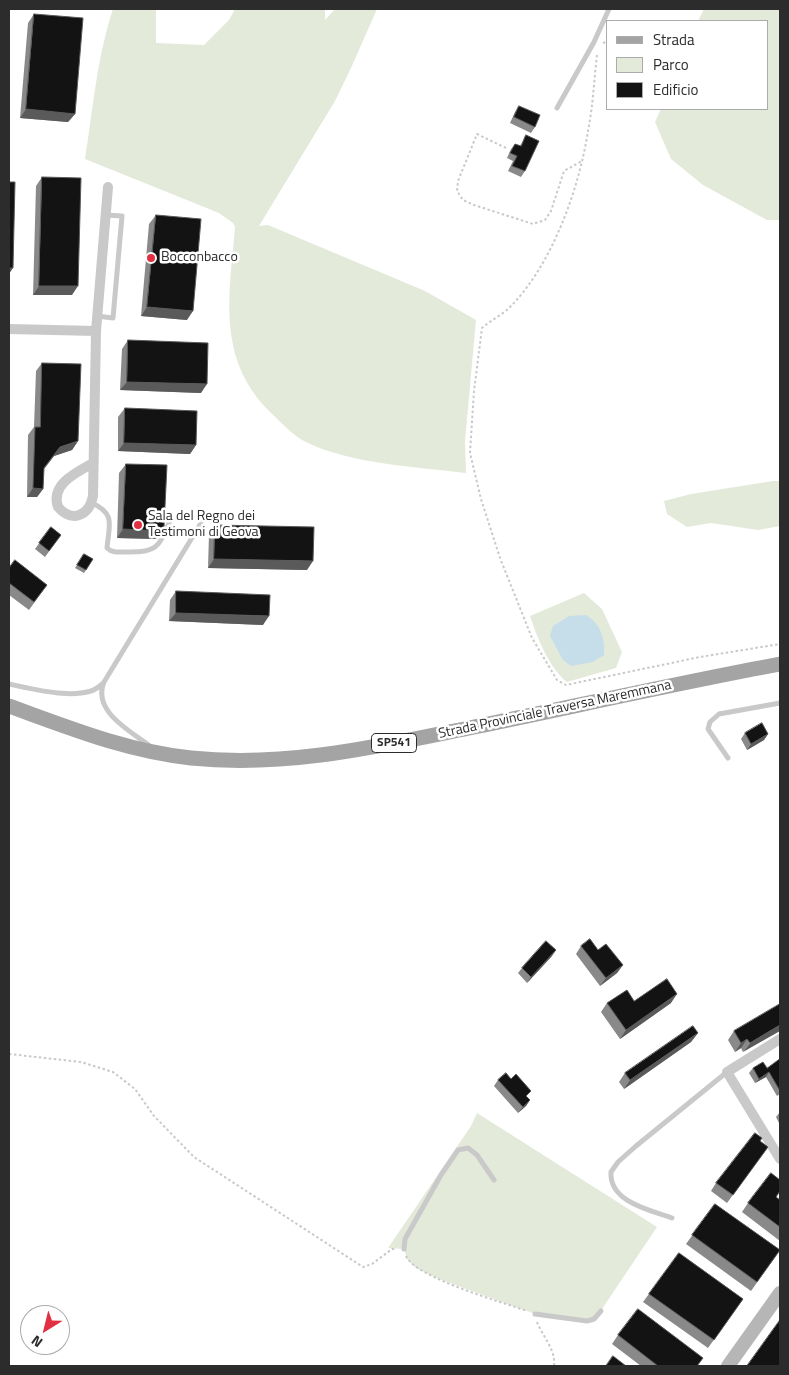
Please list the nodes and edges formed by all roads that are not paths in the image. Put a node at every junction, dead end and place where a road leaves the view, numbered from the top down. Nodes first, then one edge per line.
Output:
1 (609, 9) edge
2 (557, 108) dead end
3 (108, 186) dead end
4 (106, 215) junction
5 (96, 316) junction
6 (9, 328) edge
7 (96, 331) junction
8 (93, 463) junction
9 (92, 503) junction
10 (171, 518) dead end
11 (201, 523) dead end
12 (780, 664) edge
13 (104, 682) junction
14 (9, 684) edge
15 (780, 703) edge
16 (9, 706) edge
17 (160, 754) junction
18 (728, 758) dead end
19 (780, 1039) edge
20 (727, 1072) junction
21 (780, 1159) edge
22 (494, 1180) dead end
23 (672, 1218) dead end
24 (404, 1249) road end
25 (780, 1293) edge
26 (601, 1311) dead end
27 (535, 1314) road end
28 (728, 1366) edge

1 - 2 lane
3 - 4 street
4 - 5 street
4 - 5 lane
5 - 7 street
6 - 7 street
7 - 8 street
8 - 9 street
8 - 9 street
9 - 10 lane
11 - 13 lane
12 - 17 main road, Strada Provinciale Traversa Maremmana / SP541
13 - 14 lane
13 - 17 lane
15 - 18 lane
16 - 17 main road, Strada Provinciale Traversa Maremmana / SP541
19 - 20 street
20 - 21 street
20 - 23 lane
22 - 24 lane
25 - 28 street
26 - 27 lane

